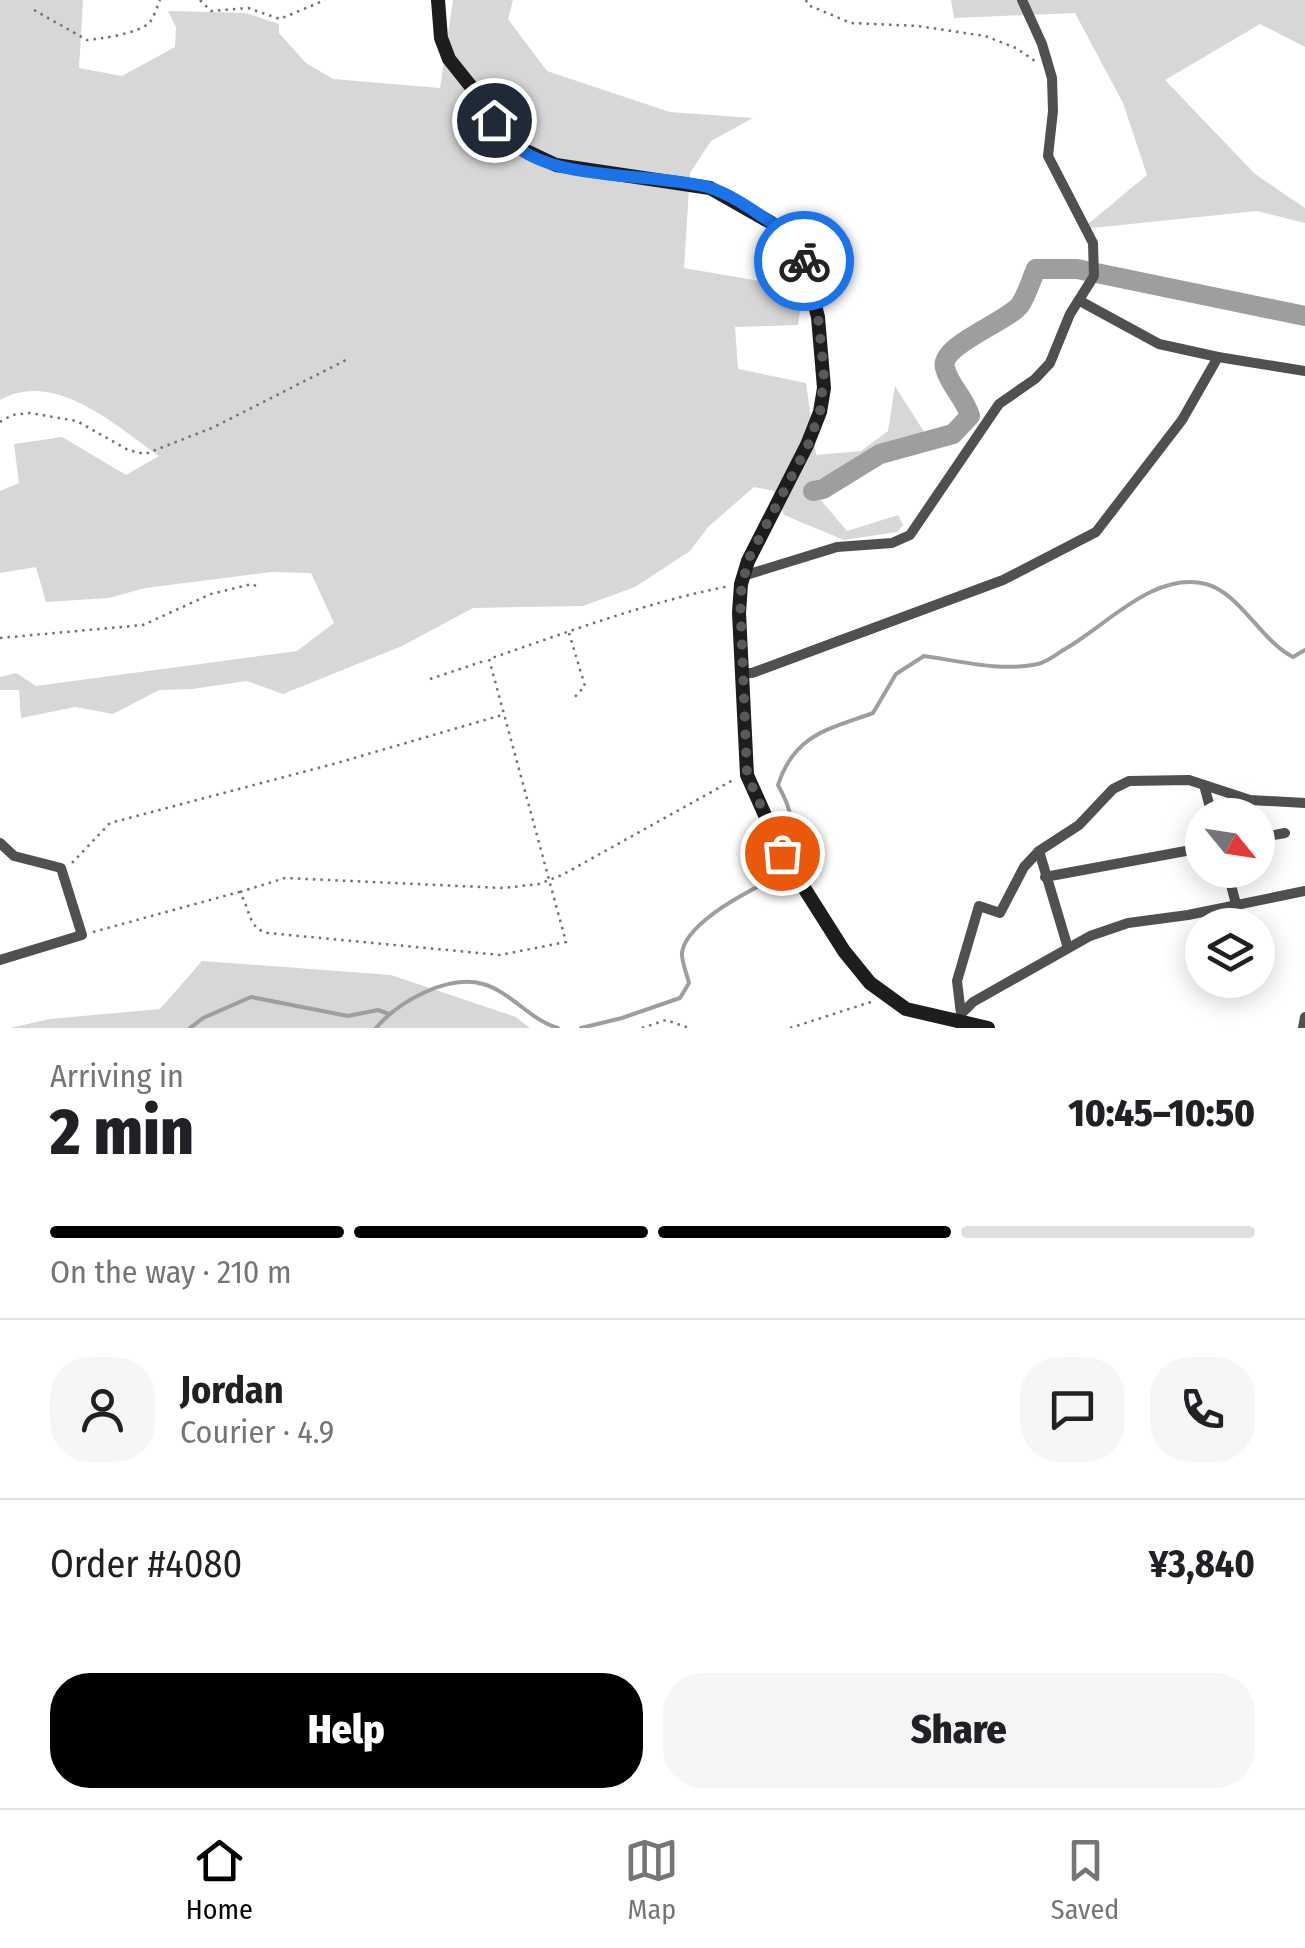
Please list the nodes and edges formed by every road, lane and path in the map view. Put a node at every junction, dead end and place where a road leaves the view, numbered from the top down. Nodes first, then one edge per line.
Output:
1 (160, 0) edge
2 (200, 0) edge
3 (326, 0) edge
4 (438, 0) edge
5 (806, 0) edge
6 (1022, 0) edge
7 (34, 10) dead end
8 (1050, 68) junction
9 (1080, 301) junction
10 (1218, 357) junction
11 (350, 358) dead end
12 (1305, 370) edge
13 (0, 422) edge
14 (742, 580) junction
15 (256, 586) dead end
16 (568, 632) junction
17 (0, 638) edge
18 (489, 660) junction
19 (742, 673) junction
20 (430, 679) dead end
21 (572, 700) dead end
22 (504, 714) junction
23 (747, 775) junction
24 (1204, 785) junction
25 (1207, 798) edge
26 (1305, 803) edge
27 (1285, 833) dead end
28 (1275, 835) edge
29 (0, 842) edge
30 (1185, 851) edge
31 (1039, 852) junction
32 (64, 872) junction
33 (1045, 877) junction
34 (548, 881) junction
35 (1232, 888) edge
36 (1305, 890) edge
37 (239, 892) junction
38 (1236, 904) junction
39 (82, 935) junction
40 (1068, 948) junction
41 (0, 960) edge
42 (885, 996) junction
43 (1305, 1018) edge
44 (960, 1021) edge
45 (642, 1028) edge
46 (689, 1028) edge
47 (790, 1028) edge
48 (988, 1028) edge
49 (1303, 1028) edge

1 - 7 path
2 - 3 path
4 - 14 street
5 - 8 path
6 - 8 street
8 - 9 street
9 - 10 street
9 - 14 street
10 - 12 street
10 - 19 street
11 - 13 path
14 - 16 path
14 - 19 street
15 - 17 path
16 - 18 path
16 - 21 path
18 - 20 path
18 - 22 path
19 - 23 street
22 - 32 path
22 - 34 path
23 - 34 path
23 - 42 street
24 - 25 street
24 - 26 street
24 - 31 street
27 - 28 street
29 - 32 street
30 - 33 street
31 - 33 street
31 - 44 street
32 - 39 street
33 - 40 street
34 - 37 path
34 - 37 path
35 - 38 street
36 - 38 street
37 - 39 path
38 - 40 street
39 - 41 street
40 - 44 street
42 - 44 street
42 - 47 path
43 - 49 street
44 - 48 street
45 - 46 path

